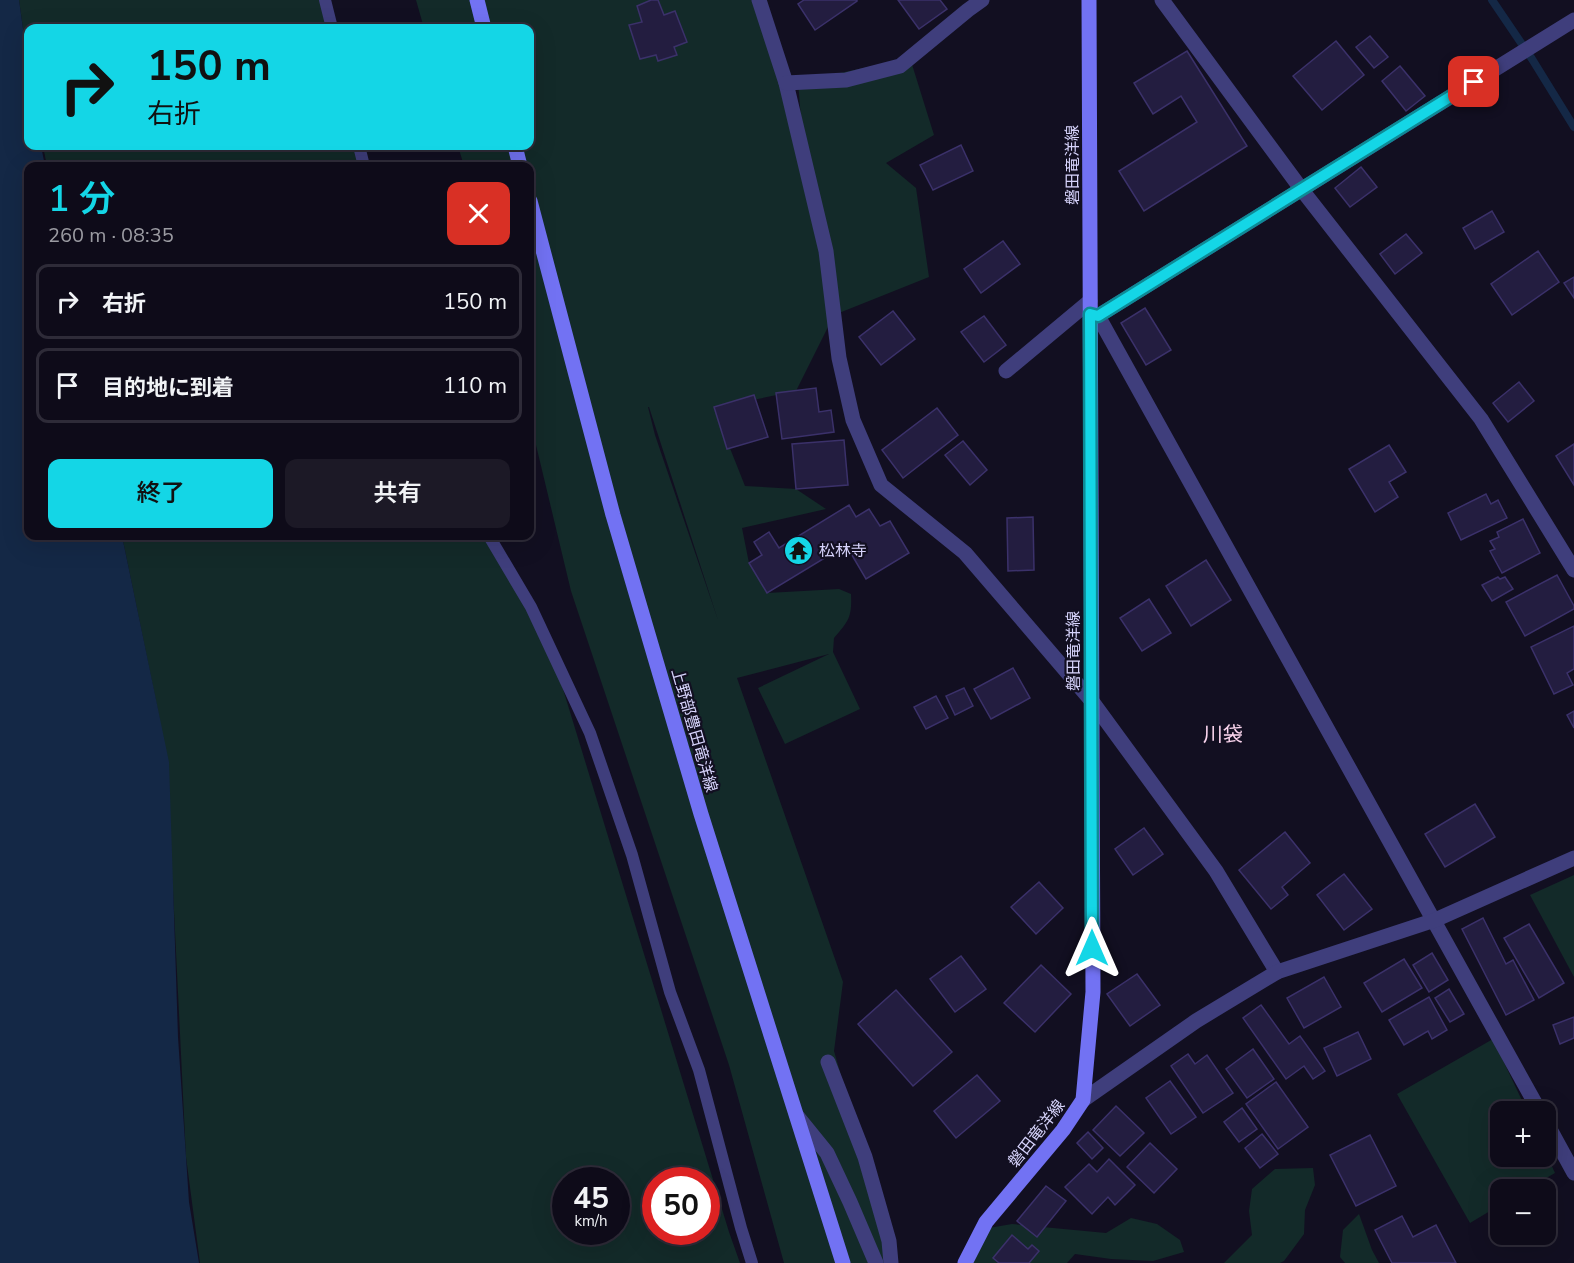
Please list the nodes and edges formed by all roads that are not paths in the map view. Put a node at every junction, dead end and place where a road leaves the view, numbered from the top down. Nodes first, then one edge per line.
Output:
1 (325, 0) edge
2 (477, 0) edge
3 (759, 0) edge
4 (982, 0) edge
5 (1089, 0) edge
6 (1162, 0) edge
7 (1574, 20) edge
8 (331, 24) edge
9 (483, 24) edge
10 (786, 84) junction
11 (1302, 190) junction
12 (534, 216) edge
13 (1093, 310) junction
14 (1006, 371) dead end
15 (491, 540) edge
16 (1574, 570) edge
17 (1091, 700) junction
18 (1574, 858) edge
19 (1434, 920) junction
20 (1277, 972) junction
21 (828, 1062) dead end
22 (1083, 1100) junction
23 (1534, 1101) edge
24 (796, 1114) junction
25 (1556, 1140) edge
26 (1574, 1173) edge
27 (752, 1263) edge
28 (843, 1263) edge
29 (876, 1263) edge
30 (891, 1263) edge
31 (965, 1263) edge

1 - 8 lane
2 - 9 main road
3 - 10 street
4 - 10 street
5 - 13 main road, 磐田竜洋線
6 - 11 street
7 - 11 street
10 - 17 street
11 - 13 street
11 - 16 street
12 - 24 main road, 上野部豊田竜洋線
13 - 14 street
13 - 17 main road, 磐田竜洋線
13 - 19 street
15 - 27 lane
17 - 20 street
17 - 22 main road, 磐田竜洋線
18 - 19 street
19 - 20 street
19 - 23 street
20 - 22 street
21 - 30 street
22 - 31 main road, 磐田竜洋線
24 - 28 main road, 上野部豊田竜洋線
24 - 29 street
25 - 26 street

